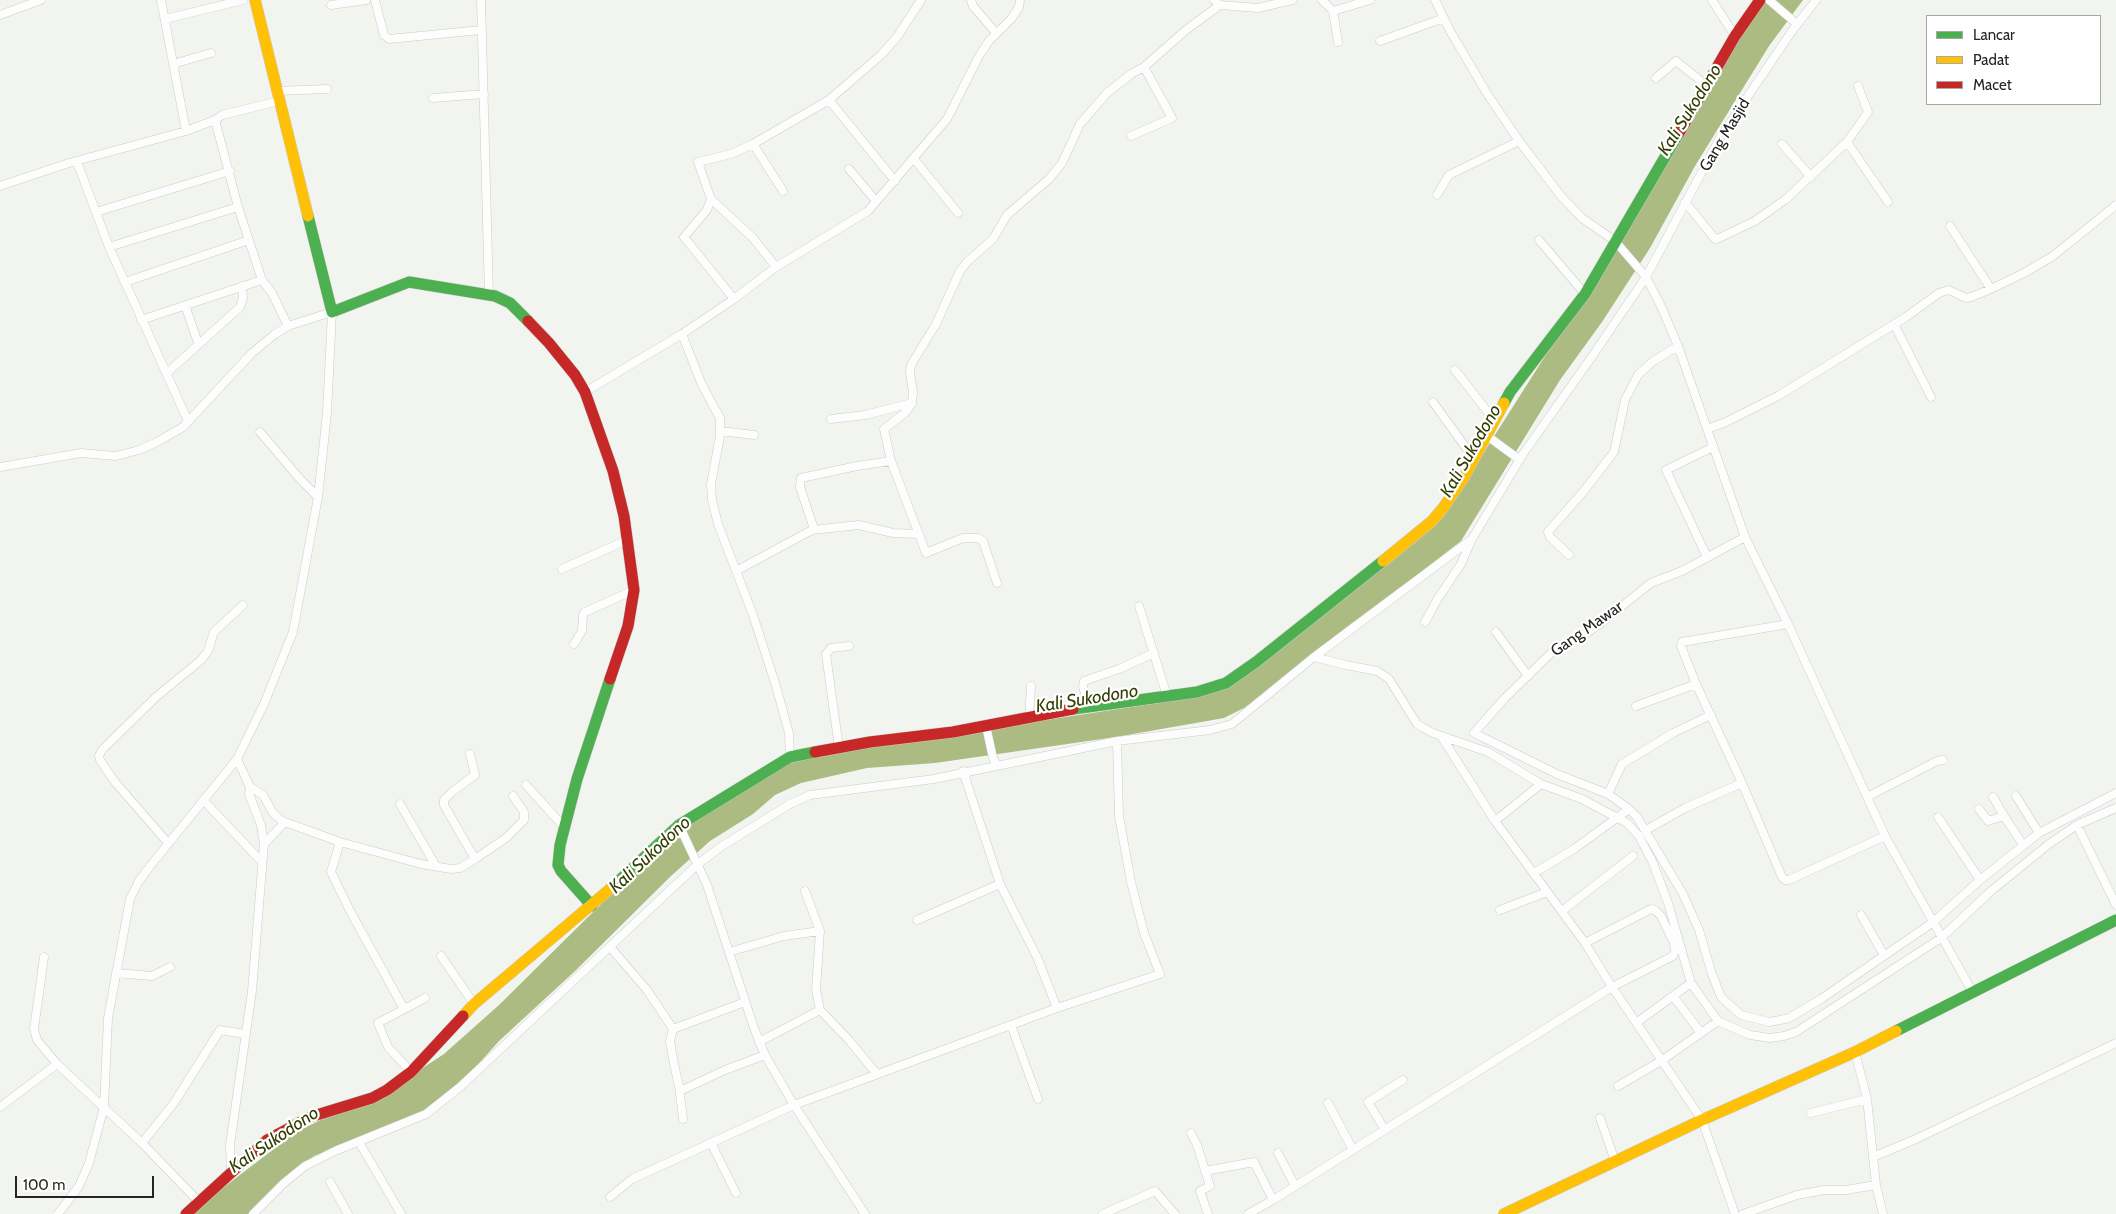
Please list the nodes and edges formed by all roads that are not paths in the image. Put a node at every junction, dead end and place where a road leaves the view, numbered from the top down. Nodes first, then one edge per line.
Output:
1 (41, 0) edge
2 (161, 0) edge
3 (243, 0) edge
4 (255, 0) edge
5 (366, 0) edge
6 (376, 0) edge
7 (481, 0) edge
8 (921, 0) edge
9 (971, 0) edge
10 (1020, 0) edge
11 (1292, 0) edge
12 (1322, 0) edge
13 (1370, 0) edge
14 (1435, 0) edge
15 (1712, 0) edge
16 (1760, 0) edge
17 (1769, 0) edge
18 (1816, 0) edge
19 (1217, 2) edge
20 (331, 5) dead end
21 (1333, 11) junction
22 (0, 15) edge
23 (1444, 18) junction
24 (165, 19) junction
25 (1794, 22) junction
26 (481, 30) junction
27 (996, 33) junction
28 (1735, 36) junction
29 (1380, 41) dead end
30 (1338, 42) dead end
31 (211, 53) dead end
32 (174, 64) junction
33 (1144, 67) junction
34 (1656, 78) dead end
35 (1706, 85) junction
36 (1858, 86) dead end
37 (328, 89) dead end
38 (484, 94) junction
39 (278, 96) junction
40 (433, 98) dead end
41 (829, 100) junction
42 (215, 120) junction
43 (186, 131) junction
44 (1131, 136) dead end
45 (1519, 142) junction
46 (1846, 142) junction
47 (753, 144) junction
48 (1782, 144) dead end
49 (914, 159) junction
50 (78, 162) junction
51 (849, 169) dead end
52 (230, 172) junction
53 (1811, 177) junction
54 (895, 180) junction
55 (0, 186) edge
56 (784, 191) dead end
57 (1437, 195) dead end
58 (711, 200) junction
59 (876, 201) junction
60 (1685, 202) junction
61 (1888, 202) dead end
62 (2116, 206) edge
63 (238, 207) junction
64 (96, 212) junction
65 (958, 213) dead end
66 (1950, 226) dead end
67 (249, 240) junction
68 (1539, 240) dead end
69 (1616, 242) junction
70 (109, 247) junction
71 (776, 267) junction
72 (1644, 275) junction
73 (262, 280) junction
74 (125, 282) junction
75 (242, 286) junction
76 (1991, 289) junction
77 (1585, 294) junction
78 (489, 295) junction
79 (734, 299) junction
80 (185, 305) junction
81 (332, 312) junction
82 (141, 320) junction
83 (1894, 324) junction
84 (288, 326) junction
85 (682, 334) junction
86 (198, 343) junction
87 (1678, 346) junction
88 (1455, 370) dead end
89 (167, 373) junction
90 (589, 390) junction
91 (1931, 397) dead end
92 (1433, 402) dead end
93 (912, 404) junction
94 (831, 419) dead end
95 (1494, 420) junction
96 (188, 421) junction
97 (1707, 429) junction
98 (720, 430) junction
99 (260, 432) dead end
100 (754, 436) dead end
101 (1488, 437) junction
102 (1713, 447) junction
103 (1518, 458) junction
104 (1474, 459) junction
105 (891, 461) junction
106 (0, 468) edge
107 (318, 496) junction
108 (814, 529) junction
109 (917, 534) junction
110 (1745, 536) junction
111 (1472, 539) junction
112 (626, 540) junction
113 (1569, 555) dead end
114 (1707, 557) junction
115 (562, 569) dead end
116 (736, 571) junction
117 (997, 583) dead end
118 (634, 590) junction
119 (243, 605) dead end
120 (1138, 606) dead end
121 (1425, 622) dead end
122 (1788, 624) junction
123 (1496, 632) dead end
124 (574, 644) dead end
125 (849, 646) dead end
126 (1154, 653) junction
127 (1317, 655) junction
128 (1528, 676) junction
129 (1696, 684) junction
130 (1031, 686) dead end
131 (1167, 696) junction
132 (1088, 706) junction
133 (1636, 706) dead end
134 (1711, 716) junction
135 (1029, 718) junction
136 (986, 728) junction
137 (1441, 736) junction
138 (1117, 741) junction
139 (839, 748) junction
140 (470, 754) dead end
141 (790, 757) junction
142 (237, 758) junction
143 (1943, 760) dead end
144 (997, 766) junction
145 (963, 771) junction
146 (1742, 783) junction
147 (1541, 784) junction
148 (526, 785) dead end
149 (250, 787) junction
150 (2116, 793) edge
151 (1608, 794) junction
152 (512, 796) dead end
153 (2016, 796) dead end
154 (1867, 797) junction
155 (1993, 797) dead end
156 (202, 800) junction
157 (400, 804) dead end
158 (2116, 808) edge
159 (1979, 809) dead end
160 (1623, 813) junction
161 (2085, 815) junction
162 (1938, 816) dead end
163 (2004, 816) junction
164 (1495, 820) junction
165 (286, 822) junction
166 (2077, 825) junction
167 (564, 826) junction
168 (679, 826) junction
169 (1646, 830) junction
170 (2039, 833) junction
171 (1885, 836) junction
172 (340, 842) junction
173 (168, 843) junction
174 (264, 844) junction
175 (2023, 846) junction
176 (1633, 856) dead end
177 (475, 859) junction
178 (697, 861) junction
179 (262, 862) junction
180 (436, 866) junction
181 (1534, 872) junction
182 (1980, 880) junction
183 (1000, 884) junction
184 (805, 891) dead end
185 (1547, 892) junction
186 (2116, 905) edge
187 (592, 906) junction
188 (1500, 910) dead end
189 (1562, 911) junction
190 (1861, 915) dead end
191 (917, 920) dead end
192 (2116, 920) edge
193 (820, 930) junction
194 (1937, 931) junction
195 (1908, 941) junction
196 (1585, 942) junction
197 (610, 947) junction
198 (728, 952) junction
199 (1915, 952) junction
200 (1884, 955) junction
201 (441, 956) dead end
202 (44, 957) dead end
203 (170, 967) dead end
204 (116, 973) junction
205 (1691, 983) junction
206 (1612, 987) junction
207 (1972, 991) junction
208 (1828, 995) junction
209 (1673, 996) junction
210 (425, 998) dead end
211 (745, 1002) junction
212 (474, 1004) junction
213 (1834, 1005) junction
214 (1057, 1008) junction
215 (404, 1009) junction
216 (820, 1010) junction
217 (1808, 1015) junction
218 (1718, 1021) junction
219 (1636, 1023) junction
220 (1011, 1025) junction
221 (673, 1029) junction
222 (1701, 1033) junction
223 (245, 1034) junction
224 (759, 1042) junction
225 (2116, 1043) edge
226 (1855, 1052) junction
227 (765, 1055) junction
228 (1660, 1060) junction
229 (57, 1064) junction
230 (411, 1072) junction
231 (876, 1073) junction
232 (1404, 1080) dead end
233 (1618, 1086) dead end
234 (680, 1091) junction
235 (1038, 1099) dead end
236 (1867, 1099) junction
237 (1328, 1103) dead end
238 (794, 1105) junction
239 (104, 1107) junction
240 (0, 1108) edge
241 (1810, 1113) dead end
242 (1600, 1118) dead end
243 (683, 1119) dead end
244 (1702, 1120) junction
245 (1385, 1130) junction
246 (1191, 1134) dead end
247 (359, 1142) junction
248 (142, 1143) junction
249 (711, 1143) junction
250 (1353, 1150) junction
251 (1278, 1153) dead end
252 (1872, 1157) junction
253 (1615, 1161) junction
254 (1205, 1171) junction
255 (231, 1172) junction
256 (330, 1182) dead end
257 (1876, 1185) junction
258 (1295, 1186) junction
259 (736, 1193) dead end
260 (610, 1197) dead end
261 (1273, 1200) junction
262 (200, 1203) junction
263 (58, 1214) edge
264 (186, 1214) edge
265 (253, 1214) edge
266 (348, 1214) edge
267 (401, 1214) edge
268 (864, 1214) edge
269 (1103, 1214) edge
270 (1175, 1214) edge
271 (1208, 1214) edge
272 (1248, 1214) edge
273 (1504, 1214) edge
274 (1734, 1214) edge
275 (1743, 1214) edge
276 (1883, 1214) edge

1 - 22 street
2 - 24 street
3 - 24 street
4 - 39 main road
5 - 20 street
6 - 26 street
7 - 26 street
8 - 41 street
9 - 27 street
10 - 27 street
11 - 19 street
12 - 21 street
13 - 21 street
14 - 23 street
15 - 28 street
16 - 28 main road
17 - 25 street
18 - 25 street, Gang Masjid
19 - 33 street
21 - 30 street
23 - 29 street
23 - 45 street
24 - 32 street
25 - 60 street, Gang Masjid
26 - 38 street
27 - 49 street
28 - 35 main road
31 - 32 street
32 - 43 street
33 - 44 street
33 - 93 street
34 - 35 street
35 - 69 main road
36 - 46 street
37 - 39 street
38 - 40 street
38 - 78 street
39 - 42 street
39 - 81 main road
41 - 47 street
41 - 54 street
42 - 43 street
42 - 52 street
43 - 50 street
45 - 57 street
45 - 69 street
46 - 53 street
46 - 61 street
47 - 56 street
47 - 58 street
48 - 53 street
49 - 54 street
49 - 65 street
50 - 55 street
50 - 64 street
51 - 59 street
52 - 63 street
52 - 64 street
53 - 60 street
54 - 59 street
58 - 71 street
58 - 79 street
59 - 71 street
60 - 72 street, Gang Masjid
62 - 76 street
63 - 67 street
63 - 70 street
64 - 70 street
66 - 76 street
67 - 73 street
67 - 74 street
68 - 77 street
69 - 72 street
69 - 77 main road
70 - 74 street
71 - 79 street
72 - 87 street
72 - 103 street, Gang Masjid
73 - 75 street
73 - 84 street
74 - 82 street
75 - 80 street
75 - 86 street
76 - 83 street
77 - 95 main road
78 - 81 main road
78 - 90 main road
79 - 85 street
80 - 82 street
80 - 86 street
81 - 84 street
81 - 107 street
82 - 89 street
83 - 91 street
83 - 97 street
84 - 96 street
85 - 90 street
85 - 98 street
86 - 89 street
87 - 97 street
87 - 113 street
88 - 95 street
89 - 96 street
90 - 112 main road
92 - 104 street
93 - 94 street
93 - 105 street
95 - 101 main road
96 - 106 street
97 - 102 street
98 - 100 street
98 - 116 street
99 - 107 street
101 - 103 street
101 - 104 main road
102 - 110 street
102 - 114 street
103 - 111 street, Gang Masjid
104 - 131 main road
105 - 108 street
105 - 109 street
107 - 142 street
108 - 109 street
108 - 116 street
109 - 117 street
110 - 114 street, Gang Mawar
110 - 122 street
111 - 121 street
111 - 127 street
112 - 115 street
112 - 118 main road
114 - 128 street, Gang Mawar
116 - 141 street
118 - 124 street
118 - 167 main road
119 - 173 street
120 - 126 street
122 - 129 street
122 - 154 street
123 - 128 street
125 - 139 street
126 - 131 street
126 - 132 street
127 - 137 street
127 - 138 street
128 - 151 street, Gang Mawar
129 - 133 street
129 - 134 street
130 - 135 street
131 - 132 main road
132 - 135 main road
134 - 146 street
134 - 151 street
135 - 136 main road
136 - 139 main road
136 - 144 street
137 - 147 street
137 - 164 street
138 - 144 street
138 - 214 street
139 - 141 main road
140 - 177 street
141 - 168 main road
142 - 149 street
142 - 156 street
143 - 154 street
144 - 145 street
145 - 178 street
145 - 183 street
146 - 169 street
146 - 171 street
147 - 160 street
147 - 164 street
148 - 167 street
149 - 165 street
149 - 174 street
150 - 161 street
151 - 160 street
152 - 177 street
153 - 170 street
154 - 171 street
155 - 163 street
156 - 173 street
156 - 179 street
157 - 180 street
158 - 161 street
159 - 163 street
160 - 169 street
160 - 181 street
160 - 205 street
161 - 166 street
161 - 170 street
162 - 182 street
163 - 175 street
164 - 181 street
165 - 172 street
165 - 174 street
166 - 186 street
166 - 194 street
167 - 187 main road
168 - 178 street
168 - 187 main road
169 - 217 street
170 - 175 street
171 - 194 street
172 - 180 street
172 - 215 street
173 - 204 street
174 - 179 street
175 - 182 street
176 - 189 street
177 - 180 street
178 - 197 street
178 - 198 street
179 - 223 street
181 - 185 street
182 - 194 street
183 - 191 street
183 - 214 street
184 - 193 street
185 - 188 street
185 - 189 street
187 - 212 main road
189 - 196 street
190 - 200 street
192 - 207 main road
193 - 198 street
193 - 216 street
194 - 195 street
194 - 199 street
194 - 207 street
195 - 199 street
195 - 200 street
196 - 206 street
196 - 206 street
197 - 221 street
197 - 247 street
198 - 211 street
199 - 213 street
200 - 208 street
201 - 212 street
202 - 229 street
203 - 204 street
204 - 239 street
205 - 209 street
205 - 218 street
206 - 219 street
206 - 245 street
207 - 226 main road
208 - 213 street
208 - 217 street
209 - 219 street
209 - 222 street
210 - 215 street
211 - 221 street
211 - 224 street
212 - 230 main road
213 - 217 street
214 - 220 street
215 - 230 street
216 - 224 street
216 - 231 street
217 - 218 street
218 - 222 street
219 - 228 street
220 - 231 street
220 - 235 street
221 - 234 street
222 - 228 street
223 - 248 street
223 - 255 street
224 - 227 street
225 - 252 street
226 - 236 street
226 - 244 main road
227 - 234 street
227 - 238 street
228 - 233 street
228 - 244 street
229 - 239 street
229 - 240 street
230 - 255 main road
231 - 238 street
232 - 245 street
234 - 243 street
236 - 241 street
236 - 252 street
237 - 250 street
238 - 249 street
238 - 268 street
239 - 248 street
239 - 263 street
242 - 253 street
244 - 253 main road
244 - 274 street
245 - 250 street
246 - 254 street
247 - 265 street
247 - 267 street
248 - 262 street
249 - 259 street
249 - 260 street
250 - 258 street
251 - 258 street
252 - 257 street
253 - 273 main road
254 - 261 street
254 - 271 street
255 - 262 main road
256 - 266 street
257 - 275 street
257 - 276 street
258 - 261 street
261 - 272 street
262 - 264 main road
269 - 270 street

